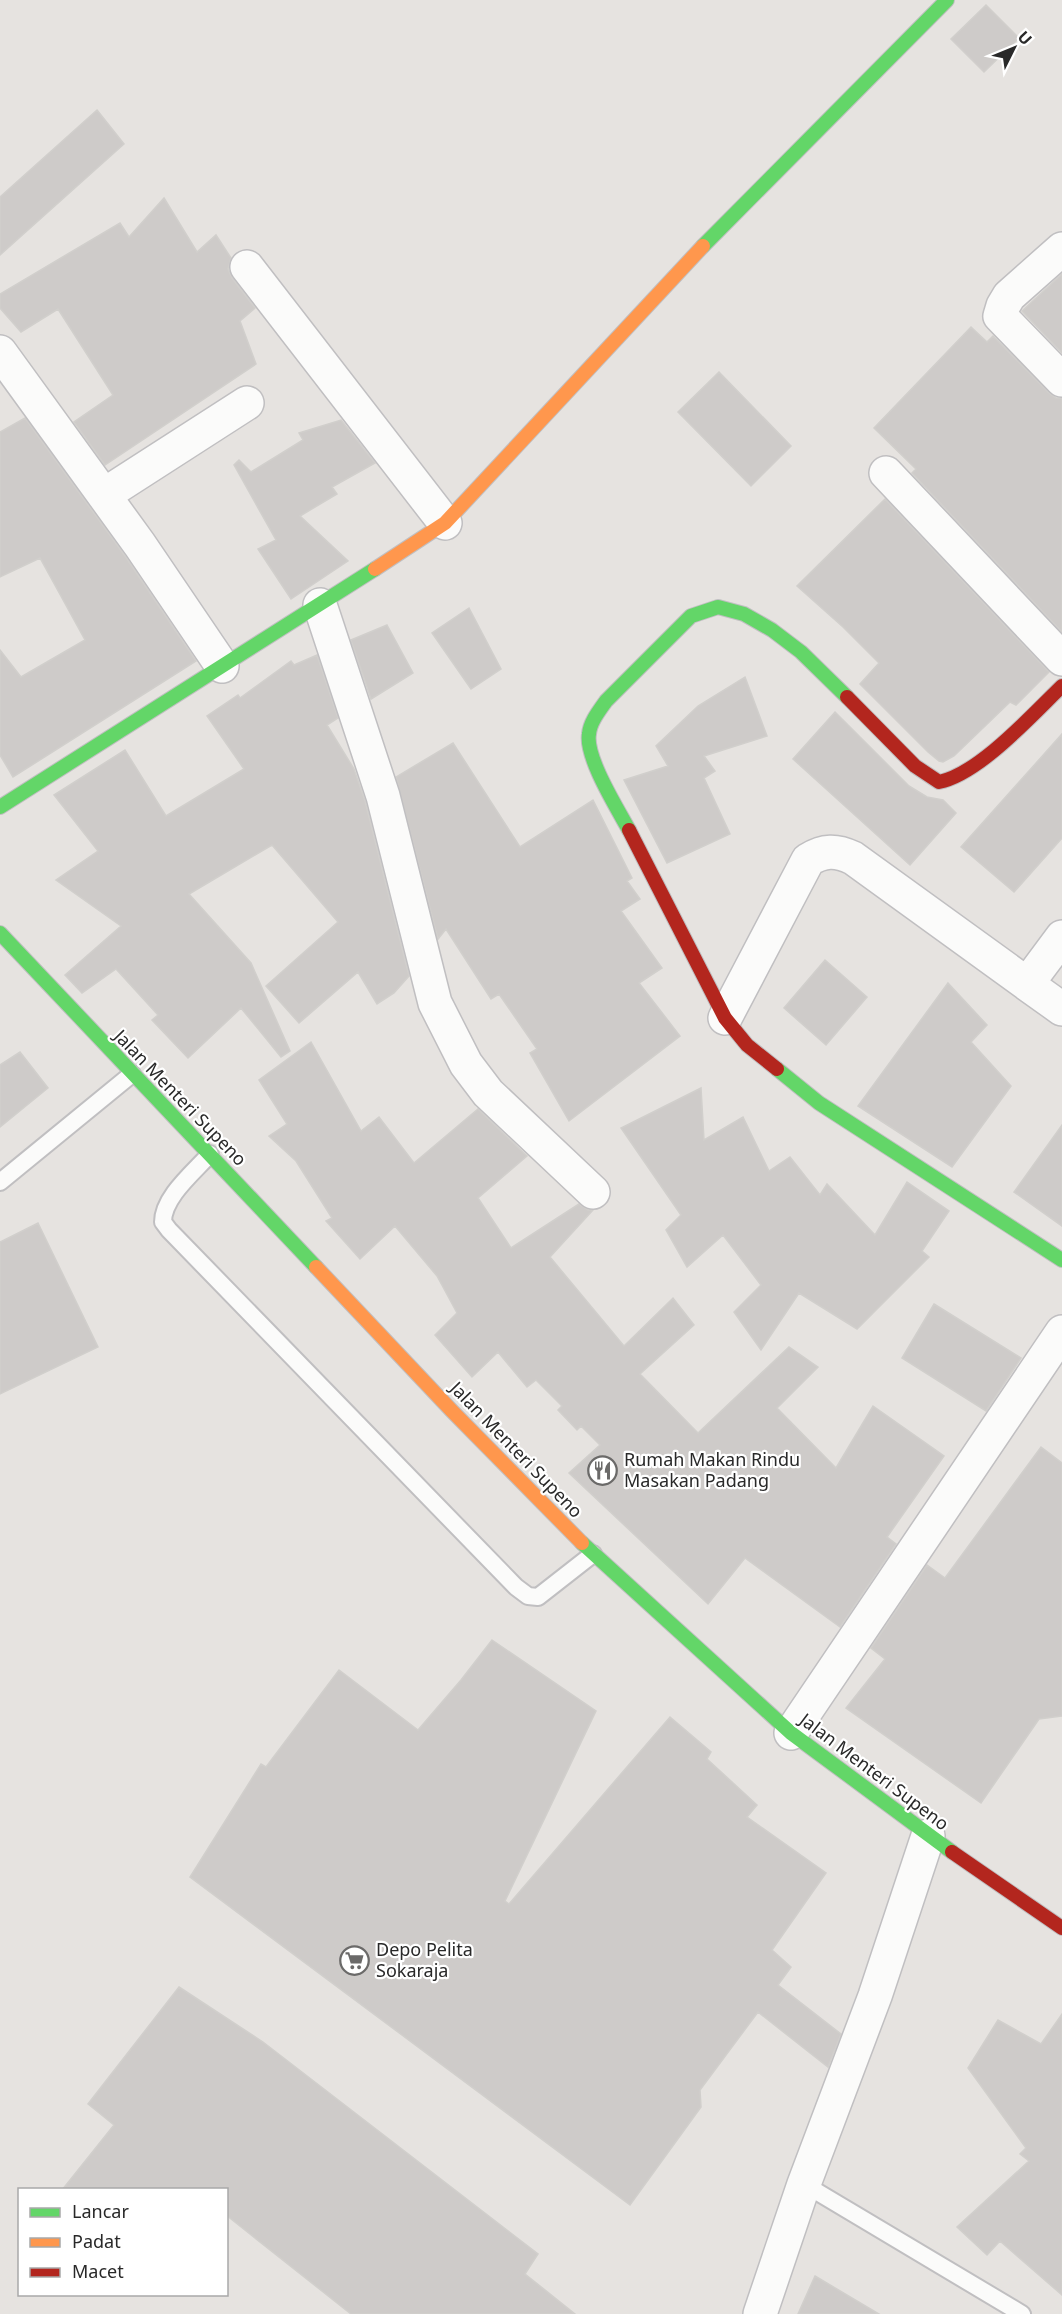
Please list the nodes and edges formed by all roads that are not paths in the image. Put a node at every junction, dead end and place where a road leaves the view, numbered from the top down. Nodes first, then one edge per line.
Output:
1 (947, 0) edge
2 (1062, 249) edge
3 (247, 267) dead end
4 (0, 352) edge
5 (1062, 380) edge
6 (247, 403) dead end
7 (886, 473) dead end
8 (104, 495) junction
9 (445, 523) junction
10 (320, 605) junction
11 (1062, 659) edge
12 (222, 666) junction
13 (1062, 686) edge
14 (0, 807) edge
15 (0, 933) edge
16 (1062, 937) edge
17 (1027, 984) junction
18 (1062, 1008) edge
19 (724, 1018) junction
20 (132, 1074) junction
21 (210, 1154) junction
22 (0, 1182) edge
23 (593, 1192) dead end
24 (1062, 1260) edge
25 (1062, 1332) edge
26 (593, 1554) junction
27 (790, 1734) junction
28 (928, 1836) junction
29 (1062, 1928) edge
30 (804, 2184) junction
31 (760, 2314) edge
32 (1022, 2314) edge

1 - 9 street
2 - 5 street
3 - 9 street
4 - 8 street
6 - 8 street
7 - 11 street
8 - 12 street
9 - 10 street
10 - 12 street
10 - 23 street
12 - 14 street
13 - 19 street
15 - 20 street, Jalan Menteri Supeno
16 - 17 street
17 - 18 street
17 - 19 street
19 - 24 street
20 - 21 street, Jalan Menteri Supeno
20 - 22 lane
21 - 26 street, Jalan Menteri Supeno
21 - 26 lane
25 - 27 street
26 - 27 street, Jalan Menteri Supeno
27 - 28 street, Jalan Menteri Supeno
28 - 29 street, Jalan Menteri Supeno
28 - 30 street
30 - 31 street
30 - 32 lane

